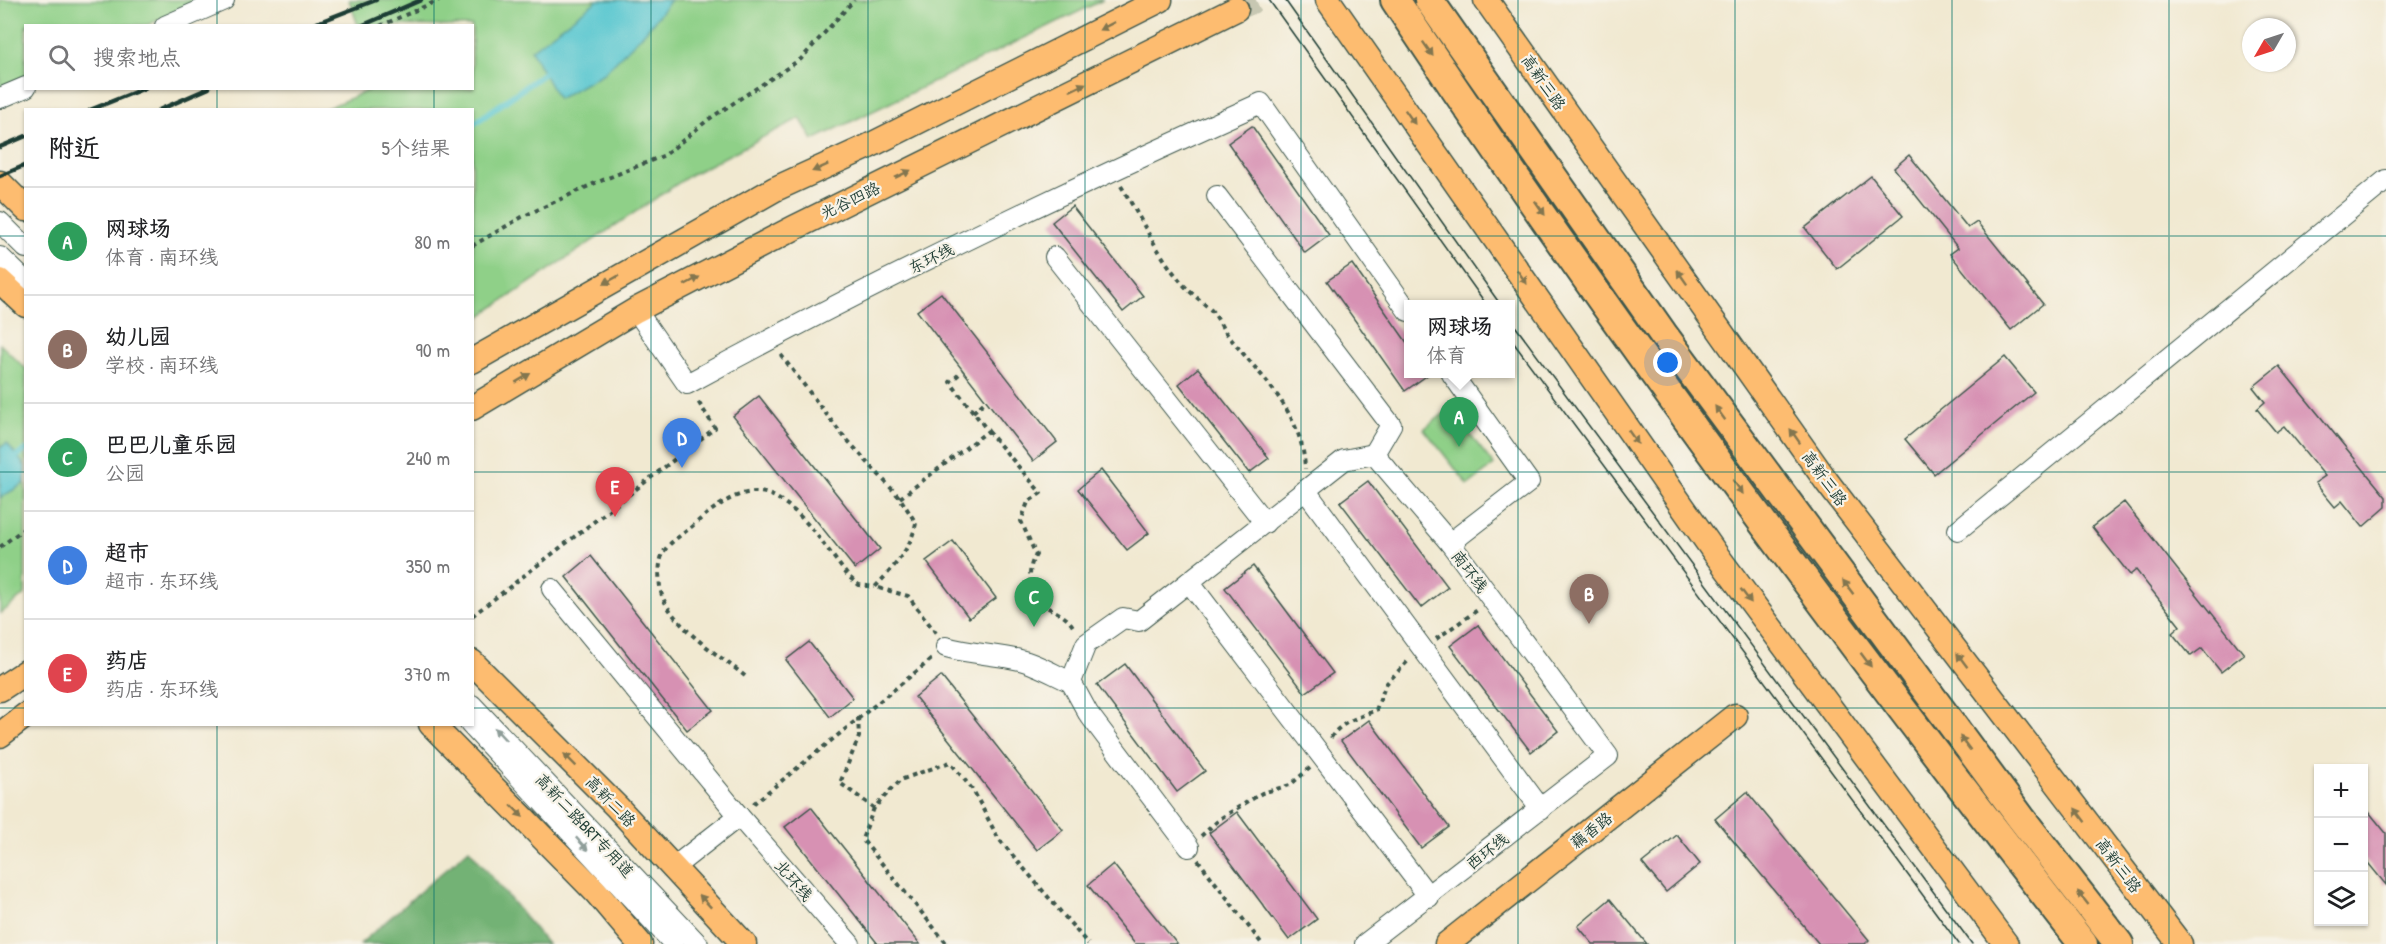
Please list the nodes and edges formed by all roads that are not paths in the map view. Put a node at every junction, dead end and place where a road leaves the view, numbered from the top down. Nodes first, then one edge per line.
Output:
1 (224, 0) edge
2 (1160, 0) edge
3 (1328, 0) edge
4 (1395, 0) edge
5 (1429, 0) edge
6 (1486, 0) edge
7 (1236, 9) tunnel mouth
8 (170, 24) edge
9 (24, 88) edge
10 (0, 98) edge
11 (2386, 180) edge
12 (0, 183) edge
13 (1217, 196) dead end
14 (24, 207) edge
15 (0, 222) edge
16 (24, 246) edge
17 (0, 257) edge
18 (1055, 257) dead end
19 (24, 280) edge
20 (0, 281) edge
21 (24, 303) edge
22 (1404, 305) edge
23 (636, 310) junction
24 (474, 360) edge
25 (1455, 378) edge
26 (474, 407) edge
27 (1374, 454) junction
28 (1305, 491) junction
29 (1265, 523) junction
30 (1958, 530) dead end
31 (1450, 543) junction
32 (1189, 582) junction
33 (552, 589) dead end
34 (946, 647) road end
35 (474, 664) edge
36 (24, 673) edge
37 (1071, 682) junction
38 (0, 689) edge
39 (474, 707) edge
40 (1735, 716) dead end
41 (24, 717) edge
42 (433, 726) edge
43 (472, 726) edge
44 (0, 735) edge
45 (1608, 756) joint
46 (1541, 809) junction
47 (739, 816) junction
48 (1189, 848) road end
49 (674, 867) junction
50 (1429, 897) junction
51 (640, 944) edge
52 (674, 944) edge
53 (698, 944) edge
54 (744, 944) edge
55 (850, 944) edge
56 (1365, 944) edge
57 (1447, 944) edge
58 (2006, 944) edge
59 (2083, 944) edge
60 (2119, 944) edge
61 (2181, 944) edge

1 - 8 street
2 -> 24 main road
3 -> 58 main road
4 -> 59 highway
60 -> 5 highway
61 -> 6 main road, 高新三路
23 -> 7 main road, 光谷四路
9 - 10 street
11 - 30 street
12 - 14 main road
13 - 27 street
15 - 16 street
17 - 19 street
18 - 29 street
20 - 21 main road
22 - 23 street, 东环线
26 -> 23 main road, 光谷四路
25 - 31 street, 南环线
27 - 28 street
27 - 31 street
28 - 29 street
28 - 46 street
29 - 32 street
31 - 45 street, 南环线
32 - 37 street
32 - 50 street
33 - 47 street, 北环线
34 - 37 street
49 -> 35 main road, 高新二路
36 - 38 main road
37 - 48 street
53 -> 39 street, 高新二路BRT专用道
40 - 57 main road, 藕香路
41 - 44 main road
42 -> 51 main road
43 -> 52 street, 高新二路BRT专用道
45 - 46 street, 西环线
46 - 50 street, 西环线
47 - 49 street
47 - 55 street, 北环线
54 -> 49 main road, 高新二路
50 - 56 street, 西环线

